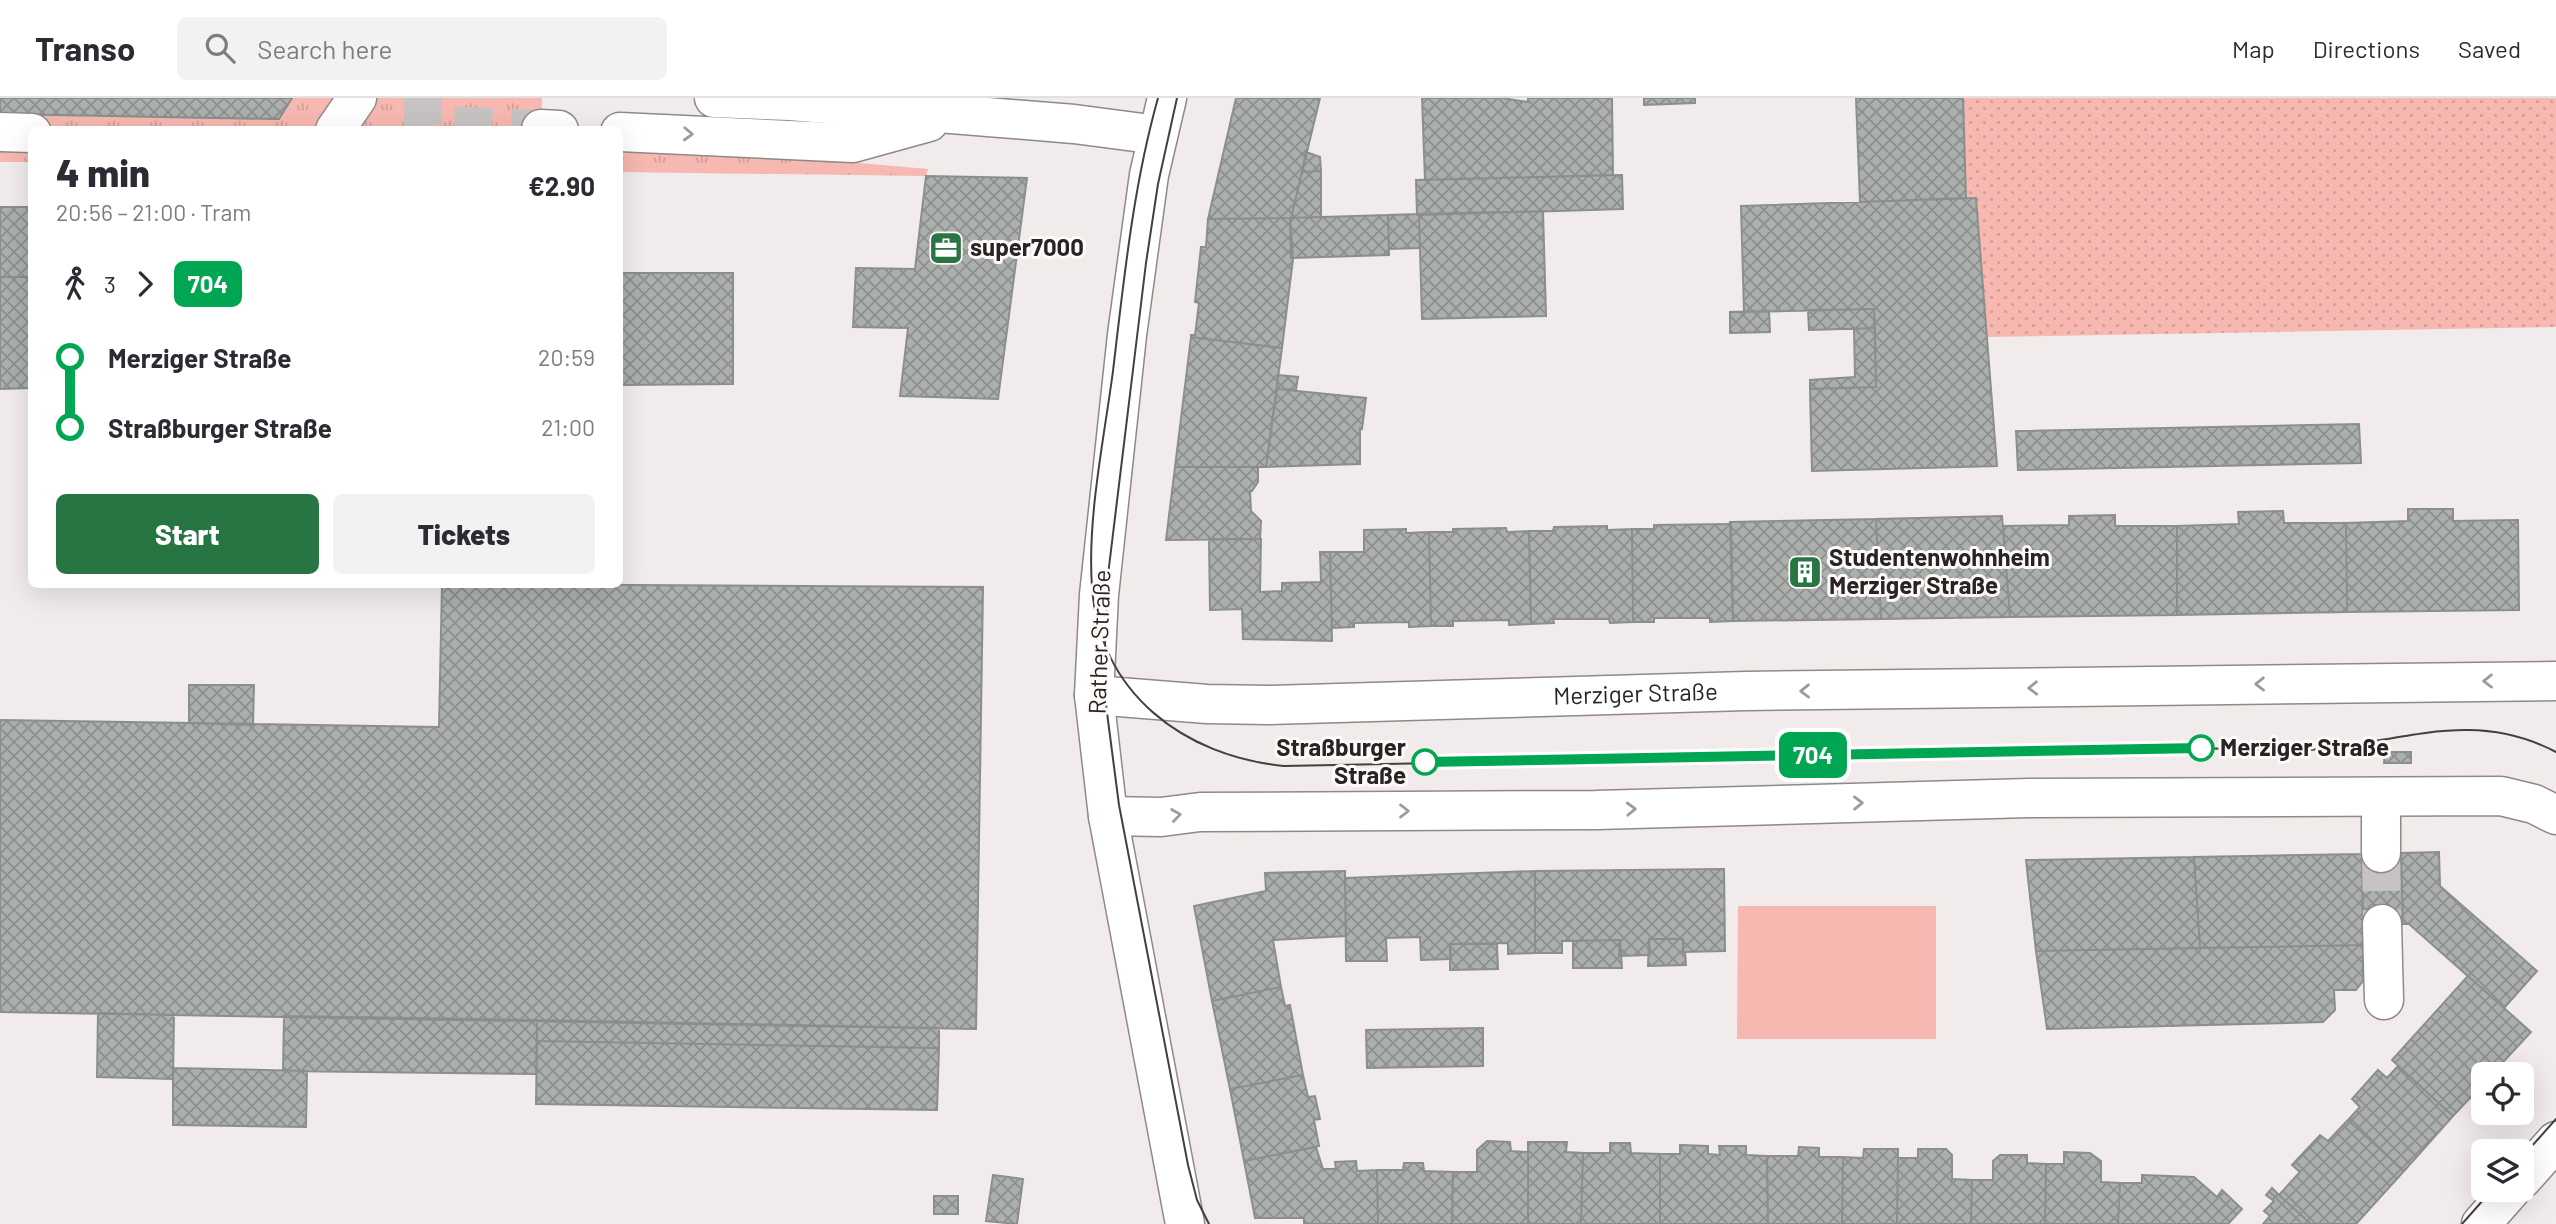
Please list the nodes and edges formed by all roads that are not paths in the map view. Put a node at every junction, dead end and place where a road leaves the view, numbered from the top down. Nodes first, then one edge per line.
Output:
1 (356, 98) edge
2 (713, 98) edge
3 (1167, 98) edge
4 (940, 106) edge
5 (338, 126) edge
6 (0, 132) edge
7 (623, 132) edge
8 (28, 133) edge
9 (1158, 135) junction
10 (2556, 681) edge
11 (1094, 695) junction
12 (2381, 798) junction
13 (2556, 815) edge
14 (1108, 816) junction
15 (2381, 853) tunnel mouth
16 (2382, 924) tunnel mouth
17 (2384, 1000) dead end
18 (2556, 1141) edge
19 (2534, 1166) edge
20 (2500, 1202) edge
21 (1185, 1224) edge
22 (2481, 1224) edge

1 - 5 street
2 - 4 street
3 - 9 street, Rather Straße
7 -> 4 street
4 - 9 street
6 - 8 street
9 - 11 street, Rather Straße
10 -> 11 street, Merziger Straße
11 - 14 street, Rather Straße
12 - 13 street
14 -> 12 street
12 - 15 street
14 - 21 street, Rather Straße
16 - 17 street
18 - 19 street
20 - 22 street

